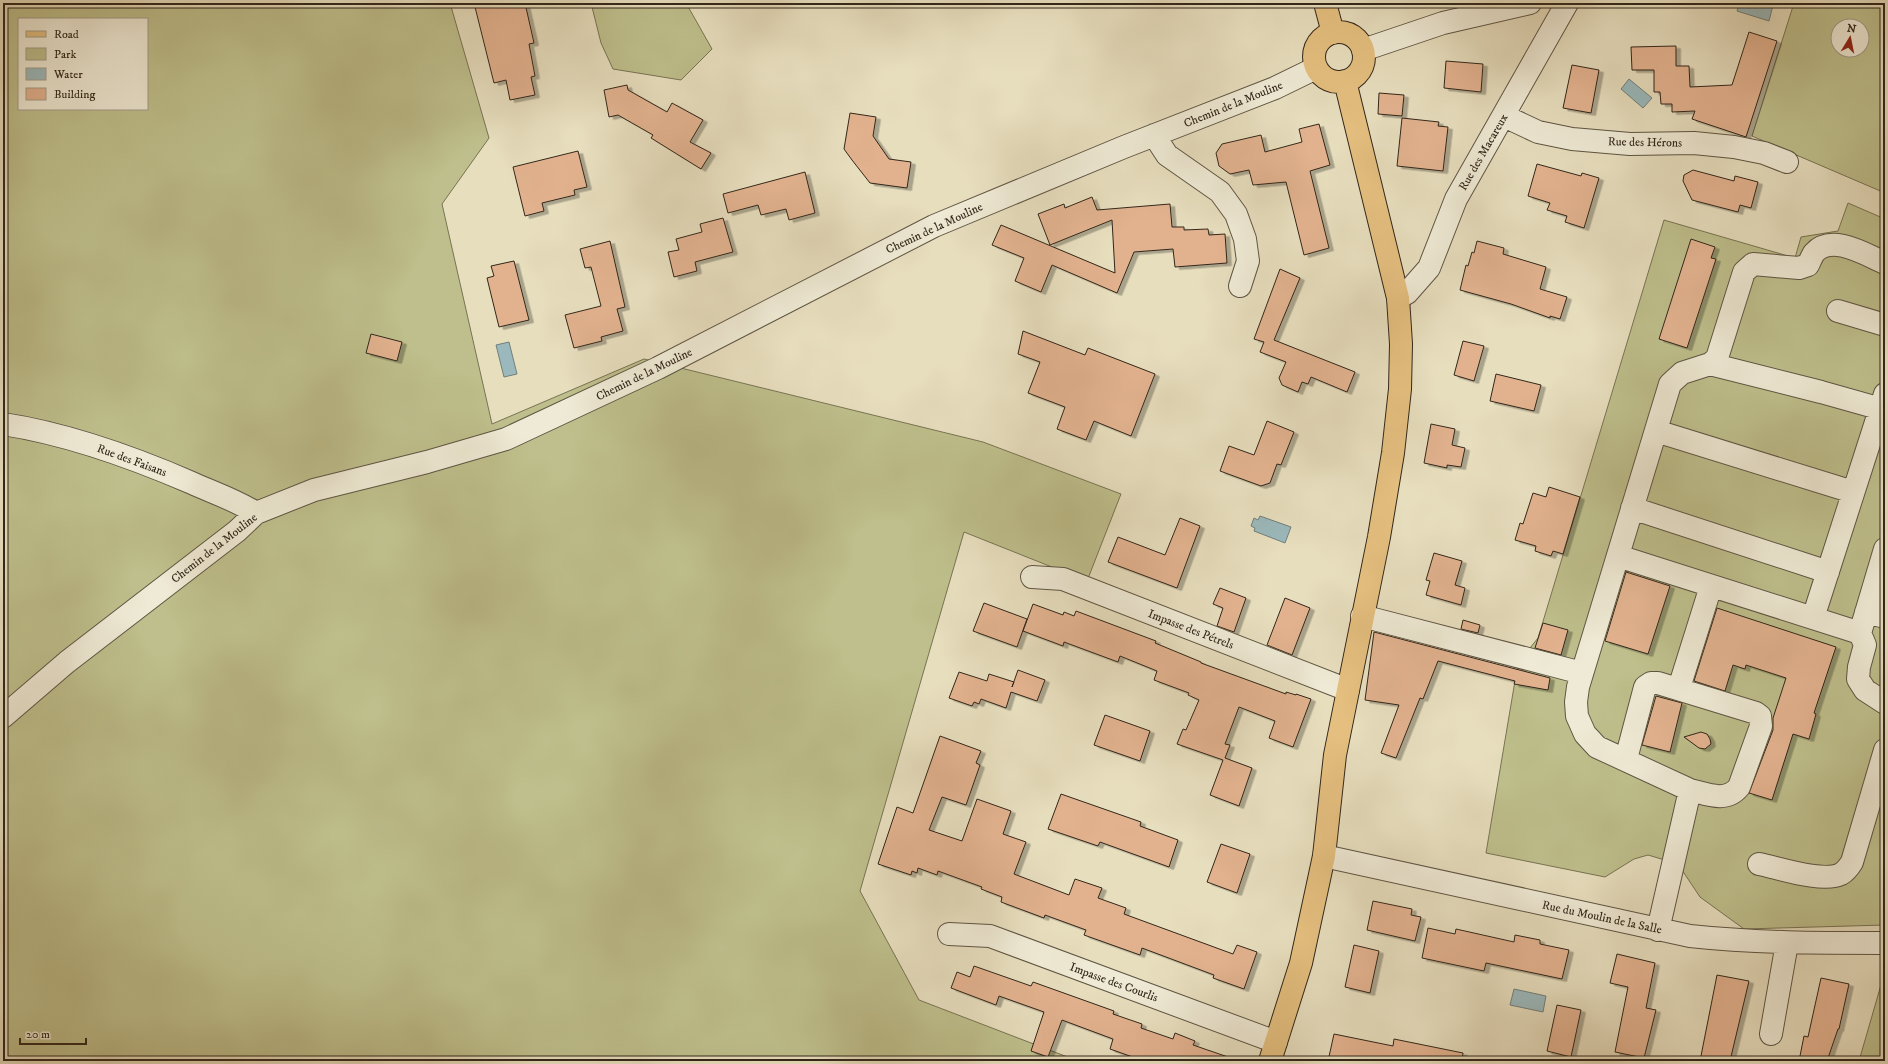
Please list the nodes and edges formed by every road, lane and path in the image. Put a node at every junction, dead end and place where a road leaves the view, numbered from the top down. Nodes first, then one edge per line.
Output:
1 (1325, 3) edge
2 (1530, 3) edge
3 (1558, 5) edge
4 (1333, 33) junction
5 (1363, 50) junction
6 (1316, 68) junction
7 (1345, 81) junction
8 (1504, 116) junction
9 (1154, 135) junction
10 (1787, 162) dead end
11 (1885, 263) edge
12 (1240, 286) dead end
13 (1398, 298) junction
14 (1838, 311) dead end
15 (1885, 326) edge
16 (1710, 364) junction
17 (1883, 404) edge
18 (3, 424) edge
19 (1656, 431) junction
20 (1853, 492) junction
21 (1632, 508) junction
22 (256, 513) junction
23 (1885, 549) edge
24 (1618, 556) junction
25 (1828, 572) junction
26 (1032, 577) dead end
27 (1711, 586) junction
28 (1876, 615) edge
29 (1362, 616) junction
30 (1813, 618) junction
31 (1860, 633) junction
32 (1582, 673) junction
33 (1679, 688) junction
34 (1348, 690) junction
35 (1885, 703) edge
36 (3, 717) edge
37 (1885, 750) edge
38 (1626, 759) junction
39 (1690, 790) junction
40 (1324, 856) junction
41 (1759, 864) dead end
42 (1658, 930) junction
43 (949, 934) dead end
44 (1787, 943) junction
45 (1885, 943) edge
46 (1771, 1034) dead end
47 (1273, 1051) edge

1 - 4 main road
2 - 5 street
3 - 8 street, Rue des Macareux
4 - 5 main road
4 - 6 main road
5 - 7 main road
6 - 7 main road
6 - 9 street, Chemin de la Mouline
7 - 13 main road
8 - 10 street, Rue des Hérons
8 - 13 street, Rue des Macareux
9 - 12 street
9 - 22 street, Chemin de la Mouline
11 - 16 street
13 - 29 main road
14 - 15 street
16 - 17 street
16 - 19 street
17 - 20 street
18 - 22 street, Rue des Faisans
19 - 20 street
19 - 21 street
20 - 25 street
21 - 24 street
21 - 25 street
22 - 36 street, Chemin de la Mouline
23 - 28 street
24 - 27 street
24 - 32 street
25 - 30 street
26 - 34 street, Impasse des Pétrels
27 - 30 street
27 - 33 street
28 - 31 street
29 - 32 street
29 - 34 main road
30 - 31 street
31 - 35 street
32 - 38 street
33 - 38 street
33 - 39 street
34 - 40 main road
37 - 41 street
38 - 39 street
39 - 42 street
40 - 42 street, Rue du Moulin de la Salle
40 - 47 main road
42 - 44 street, Rue du Moulin de la Salle
43 - 47 street, Impasse des Courlis
44 - 45 street, Rue du Moulin de la Salle
44 - 46 street

